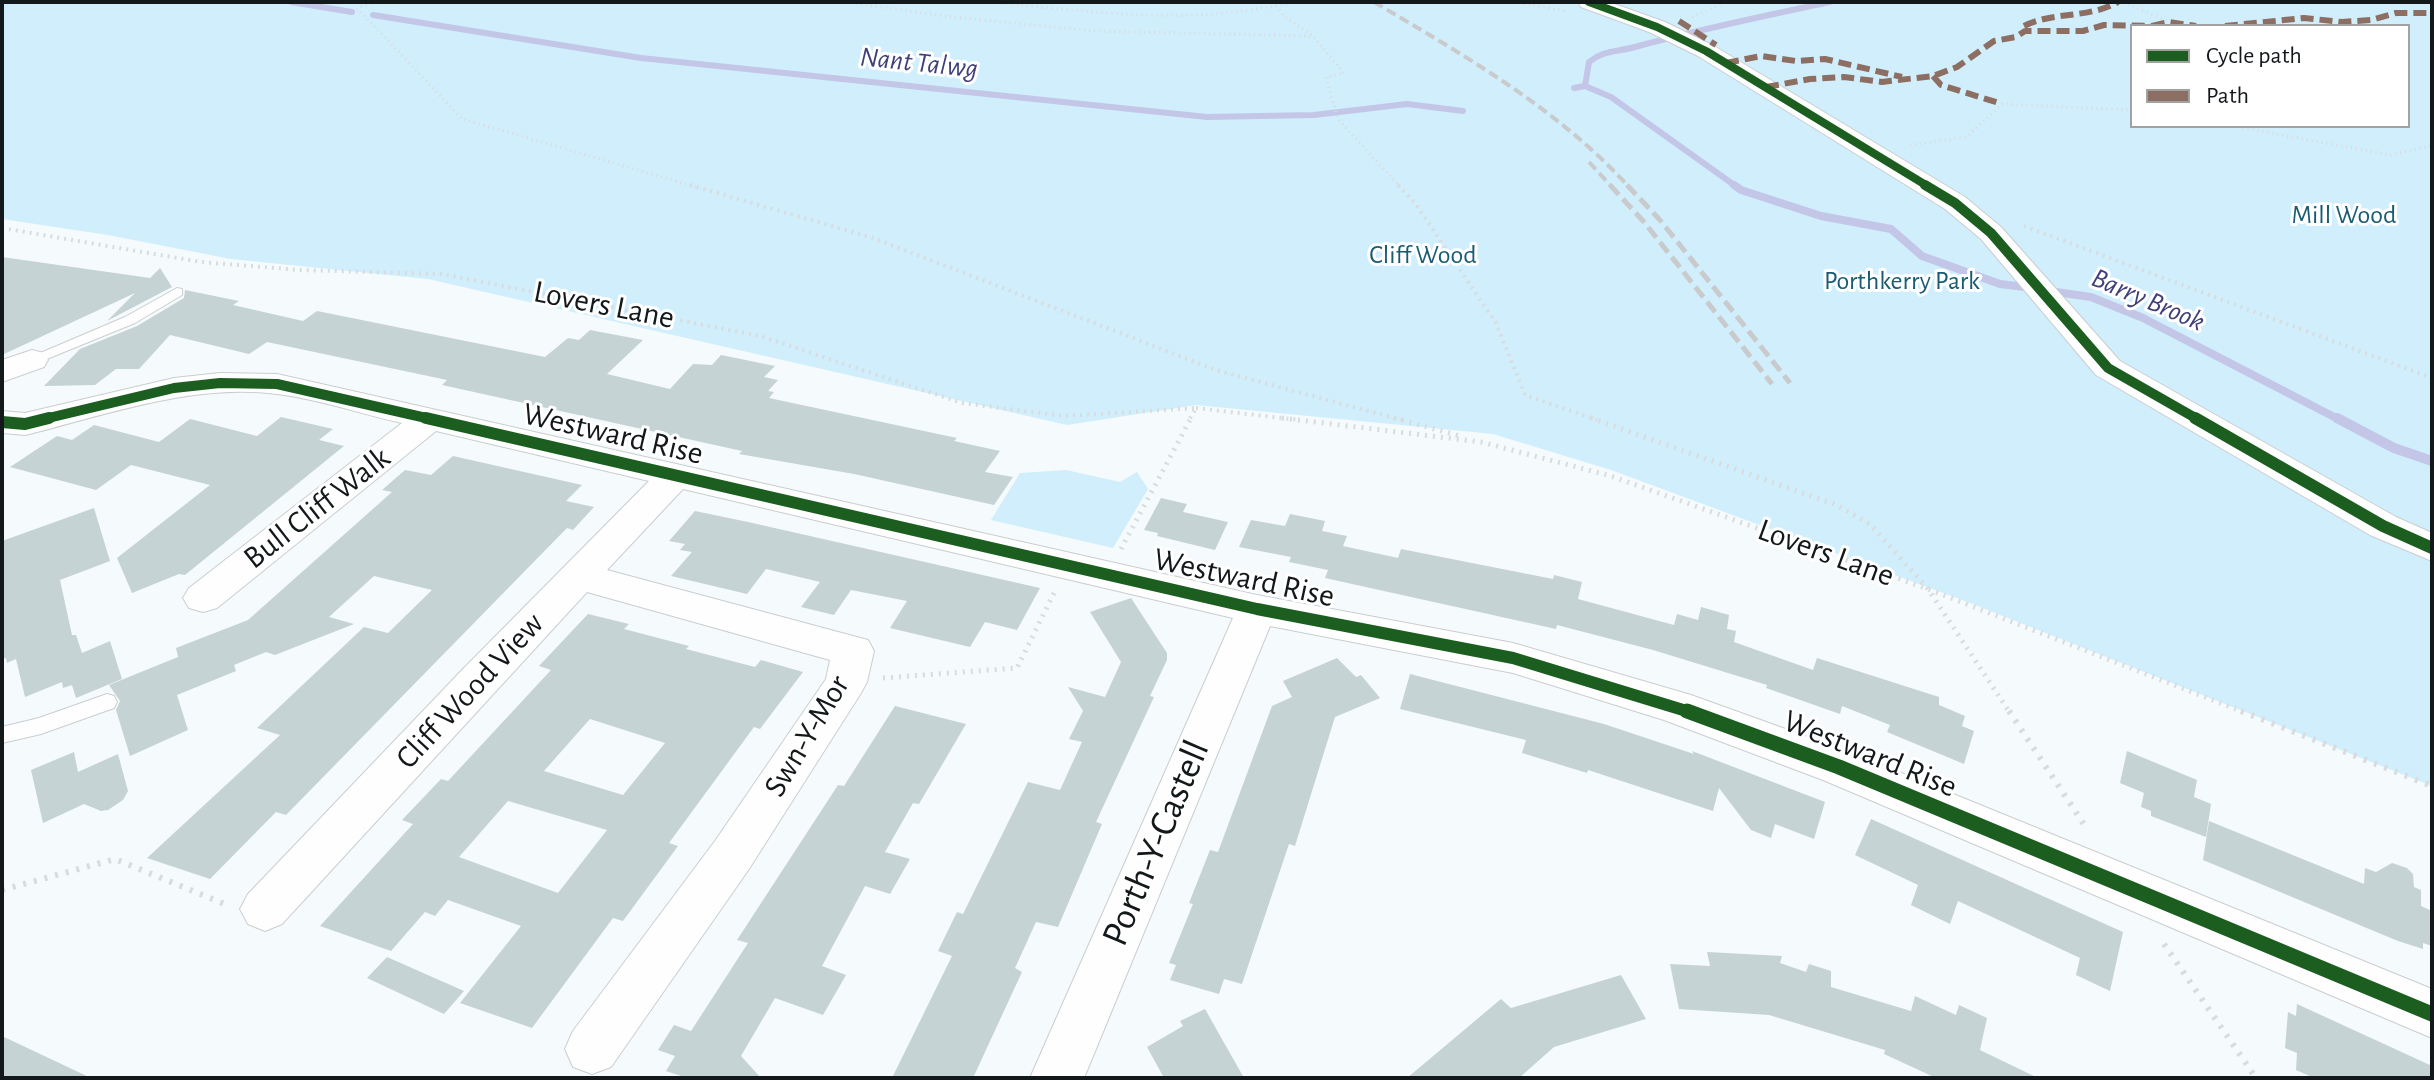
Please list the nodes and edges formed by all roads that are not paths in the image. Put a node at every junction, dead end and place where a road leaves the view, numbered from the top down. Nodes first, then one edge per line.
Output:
1 (1589, 2) edge
2 (177, 292) dead end
3 (17, 366) edge
4 (431, 418) junction
5 (2, 422) edge
6 (676, 475) junction
7 (2432, 548) edge
8 (580, 576) junction
9 (203, 598) dead end
10 (1257, 609) junction
11 (107, 702) dead end
12 (2, 735) edge
13 (265, 909) road end
14 (2432, 1014) edge
15 (592, 1049) dead end
16 (1057, 1078) edge

1 - 7 street
2 - 3 lane
4 - 5 street, Westward Rise
4 - 6 street, Westward Rise
4 - 9 street, Bull Cliff Walk
6 - 8 street, Cliff Wood View
6 - 10 street, Westward Rise
8 - 13 street, Cliff Wood View
8 - 15 street, Swn-Y-Mor
10 - 14 street, Westward Rise
10 - 16 street, Porth-Y-Castell
11 - 12 lane

